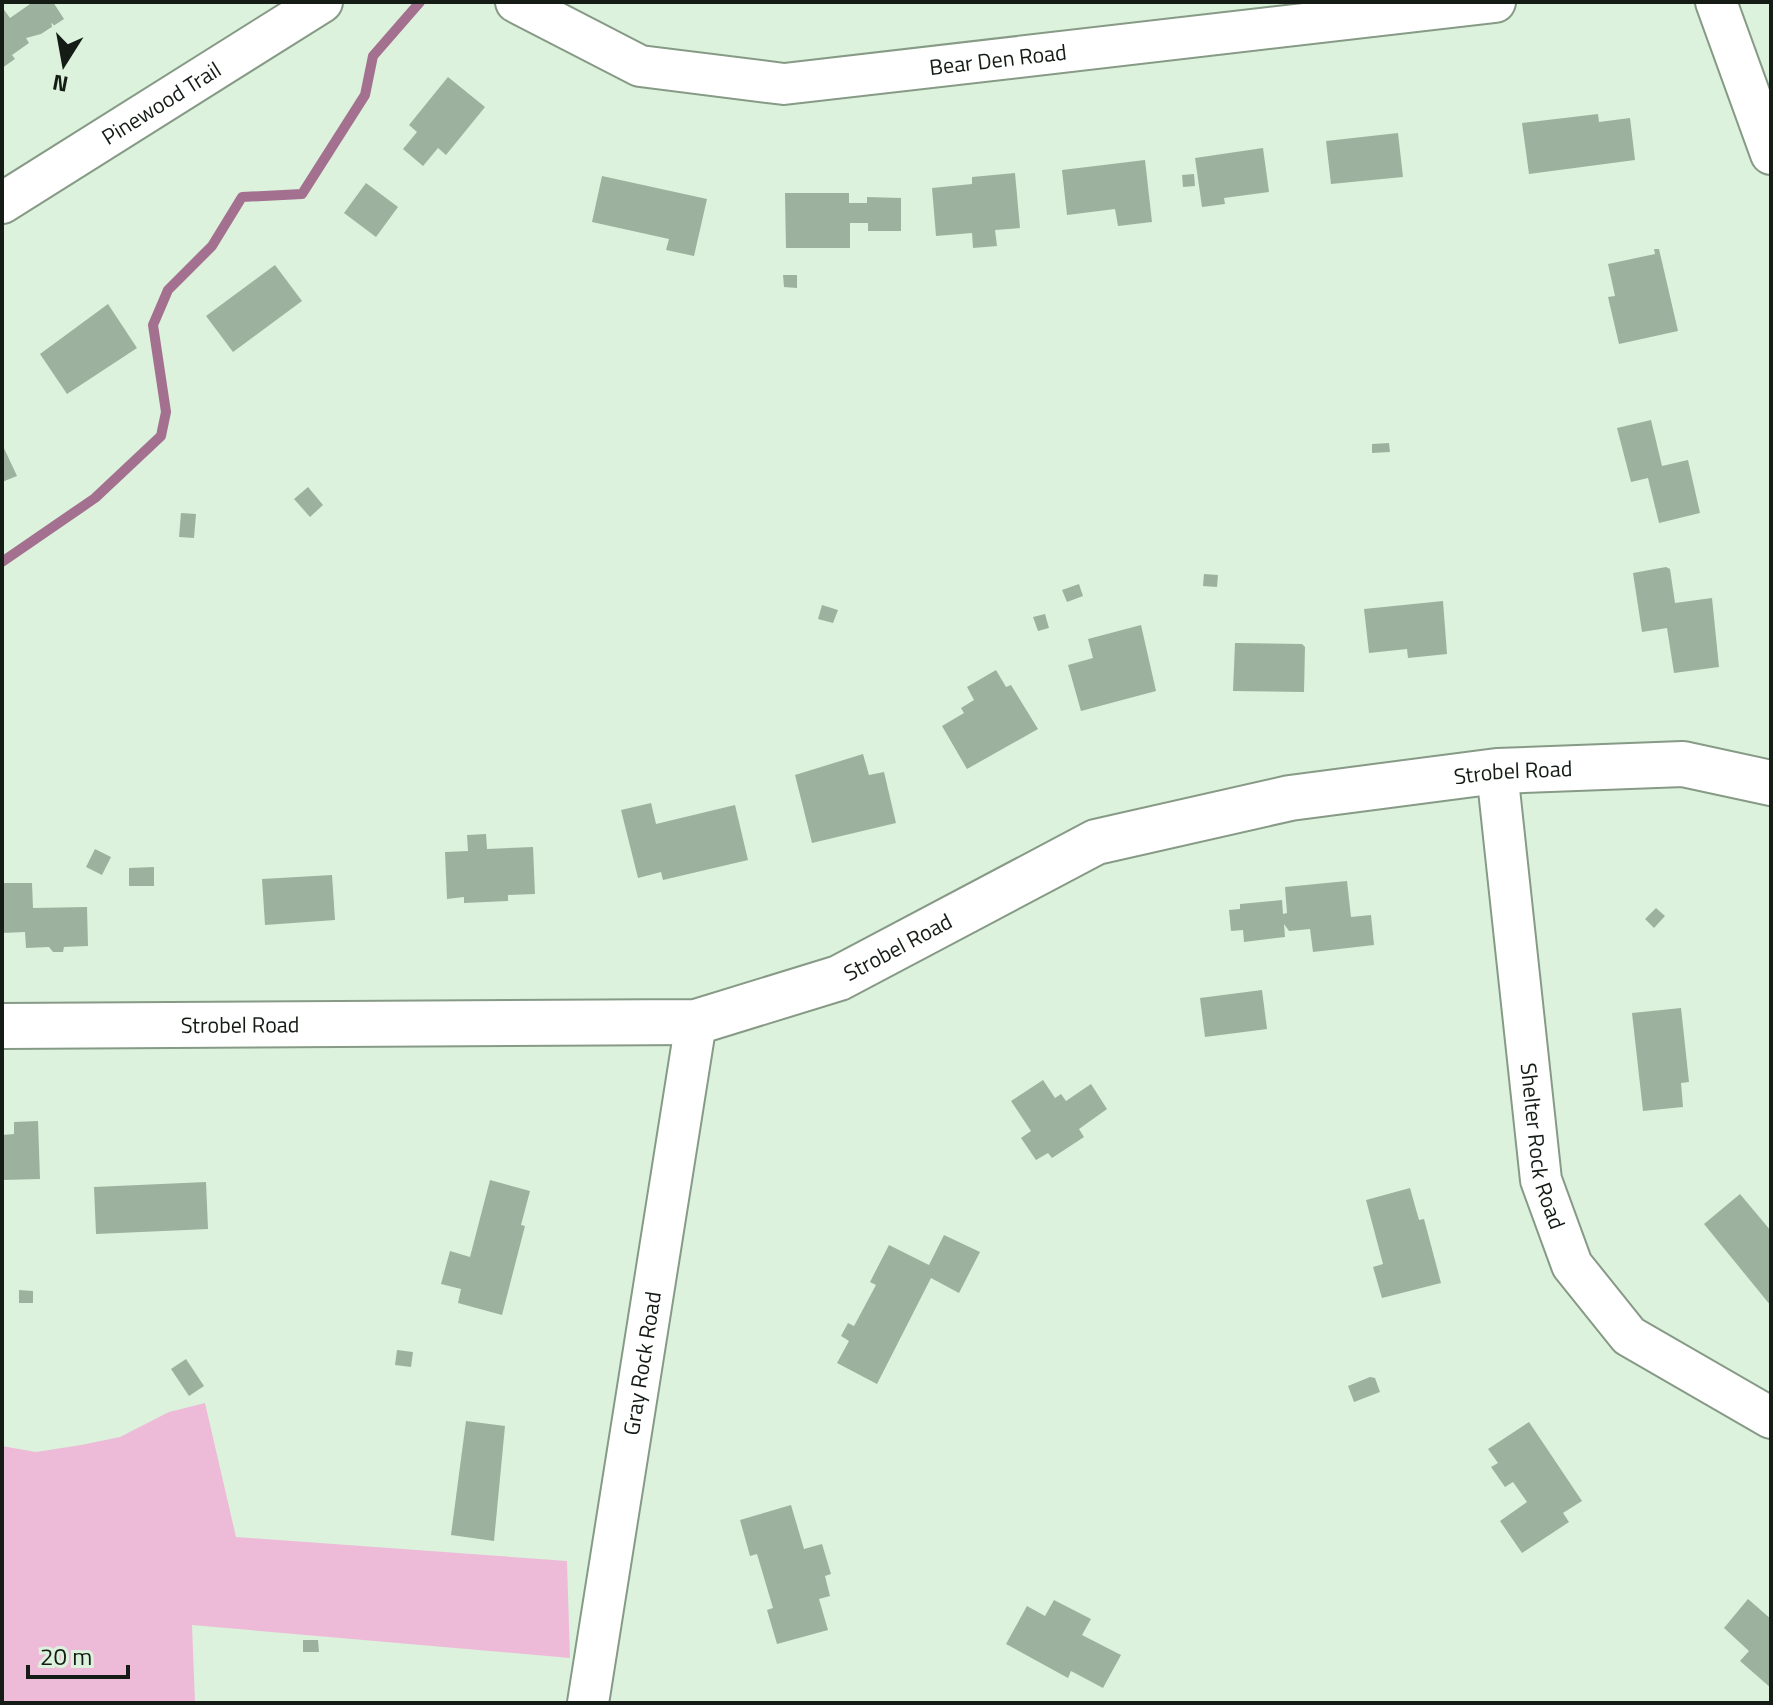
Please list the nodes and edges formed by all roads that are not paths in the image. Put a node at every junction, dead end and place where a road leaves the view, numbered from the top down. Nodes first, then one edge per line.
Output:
1 (322, 2) edge
2 (516, 2) edge
3 (1495, 2) edge
4 (1716, 2) edge
5 (1771, 154) edge
6 (2, 203) edge
7 (1497, 771) junction
8 (1771, 783) edge
9 (696, 1022) junction
10 (2, 1026) edge
11 (1771, 1418) edge
12 (588, 1703) edge

1 - 6 street, Pinewood Trail
2 - 3 street, Bear Den Road
4 - 5 street
7 - 8 street, Strobel Road
7 - 9 street, Strobel Road
7 - 11 street, Shelter Rock Road
9 - 10 street, Strobel Road
9 - 12 street, Gray Rock Road

